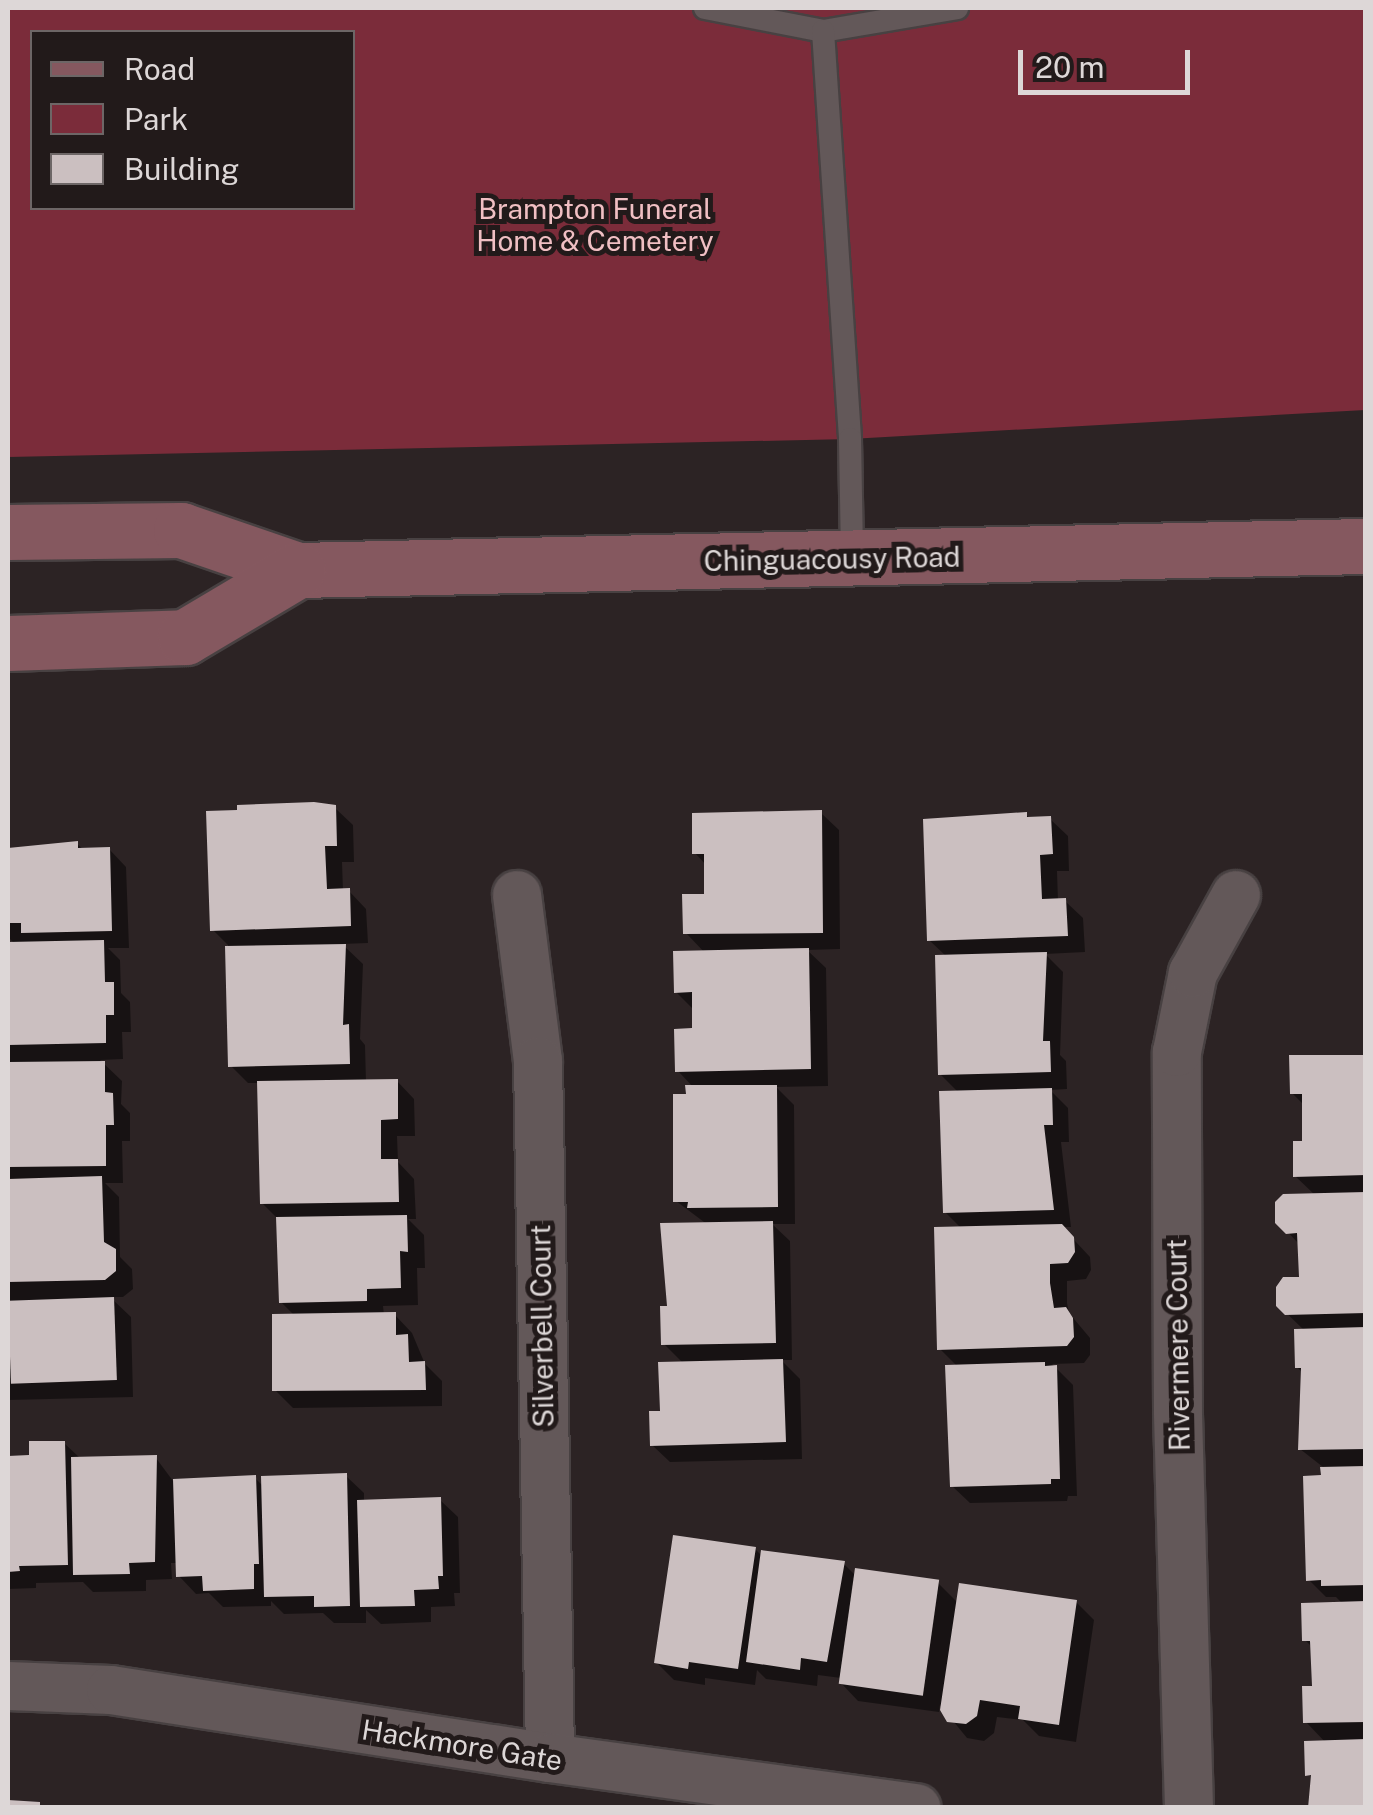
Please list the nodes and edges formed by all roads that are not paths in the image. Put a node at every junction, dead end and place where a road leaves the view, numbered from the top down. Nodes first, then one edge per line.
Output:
1 (705, 8) edge
2 (957, 8) edge
3 (823, 31) junction
4 (8, 532) edge
5 (1366, 546) edge
6 (852, 558) junction
7 (298, 570) junction
8 (8, 642) edge
9 (517, 895) dead end
10 (1236, 895) dead end
11 (8, 1686) edge
12 (550, 1758) junction
13 (917, 1808) edge
14 (1189, 1808) edge

1 - 3 lane
2 - 3 lane
3 - 6 lane
4 - 7 main road, Chinguacousy Road
5 - 6 main road, Chinguacousy Road
6 - 7 main road, Chinguacousy Road
7 - 8 main road, Chinguacousy Road
9 - 12 street, Silverbell Court
10 - 14 street, Rivermere Court
11 - 12 street, Hackmore Gate
12 - 13 street, Hackmore Gate

